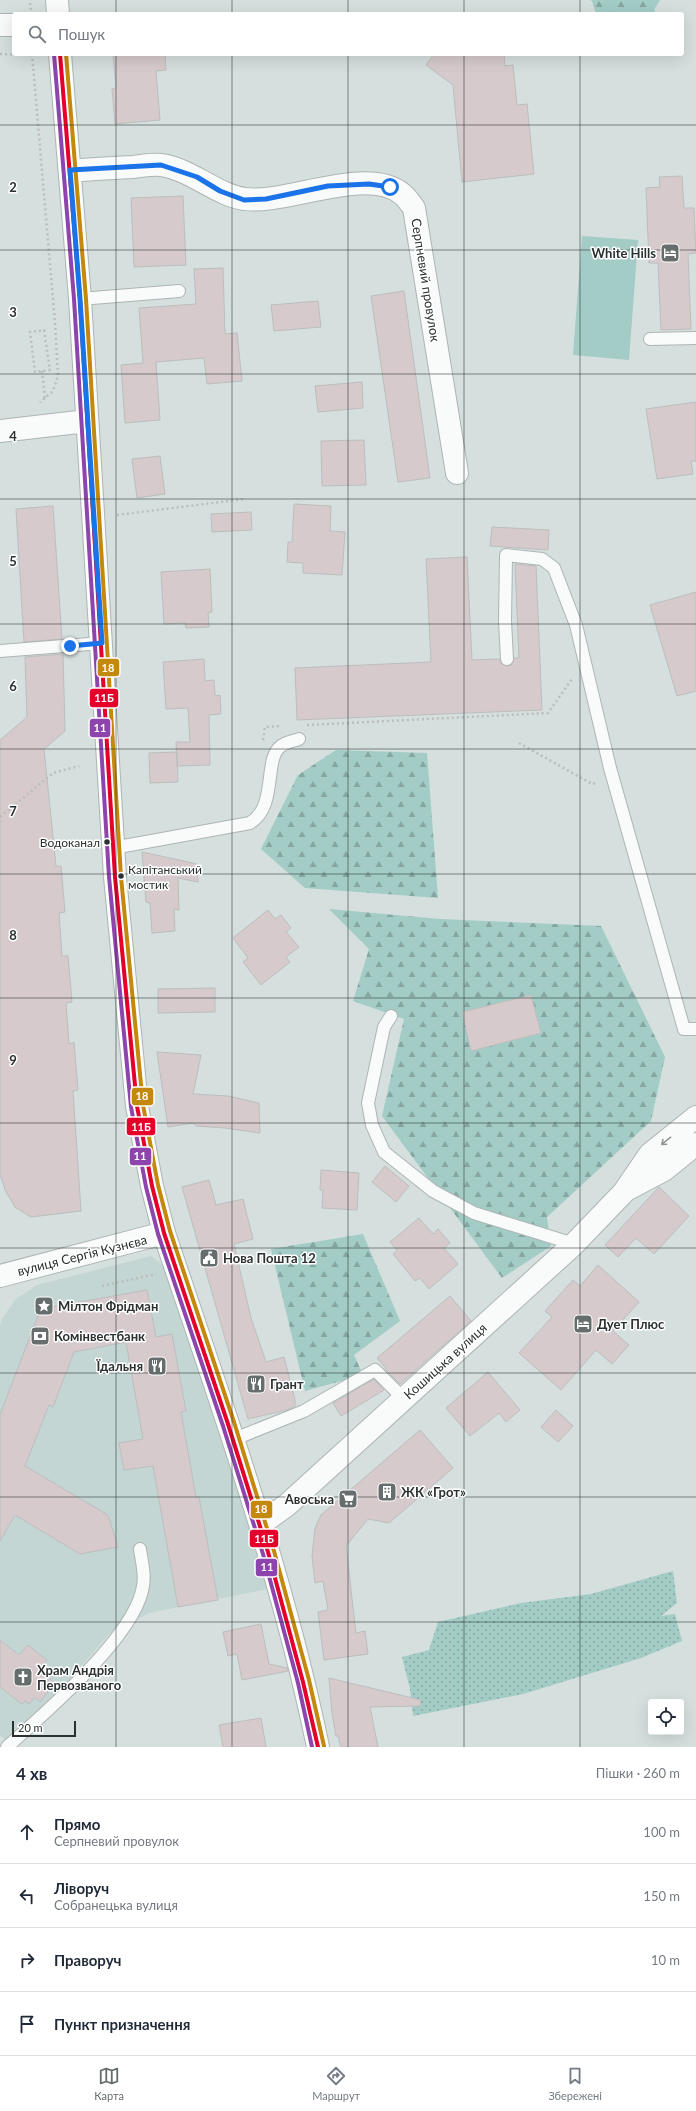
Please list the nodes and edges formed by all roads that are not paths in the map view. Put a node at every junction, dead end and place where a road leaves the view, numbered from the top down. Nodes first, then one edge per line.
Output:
1 (57, 0) edge
2 (58, 12) edge
3 (0, 24) edge
4 (12, 25) edge
5 (60, 56) edge
6 (70, 170) junction
7 (179, 291) dead end
8 (80, 299) junction
9 (696, 338) edge
10 (650, 339) dead end
11 (87, 421) junction
12 (0, 431) edge
13 (457, 473) dead end
14 (102, 643) junction
15 (0, 651) edge
16 (507, 659) dead end
17 (299, 739) dead end
18 (113, 848) junction
19 (391, 1016) dead end
20 (696, 1029) edge
21 (696, 1117) edge
22 (696, 1144) edge
23 (624, 1192) junction
24 (164, 1233) junction
25 (574, 1244) junction
26 (0, 1276) edge
27 (404, 1399) junction
28 (232, 1440) junction
29 (261, 1524) junction
30 (140, 1549) dead end
31 (7, 1747) edge
32 (318, 1747) edge

1 - 2 main road
3 - 4 main road
5 - 6 main road
6 - 8 main road
6 - 13 main road, Серпневий провулок
7 - 8 lane
8 - 11 main road
9 - 10 lane
11 - 12 main road
11 - 14 main road
14 - 15 lane
14 - 18 main road
16 - 20 lane
17 - 18 lane
18 - 24 main road
19 - 25 lane
21 -> 23 main road, Кошицька вулиця
22 - 23 main road, Кошицька вулиця
23 - 25 main road, Кошицька вулиця
24 - 26 main road, вулиця Сергія Кузнєва
24 - 28 main road
25 - 27 main road, Кошицька вулиця
27 - 28 lane
27 - 29 main road, Кошицька вулиця
28 - 29 main road
29 - 32 main road
30 - 31 lane

